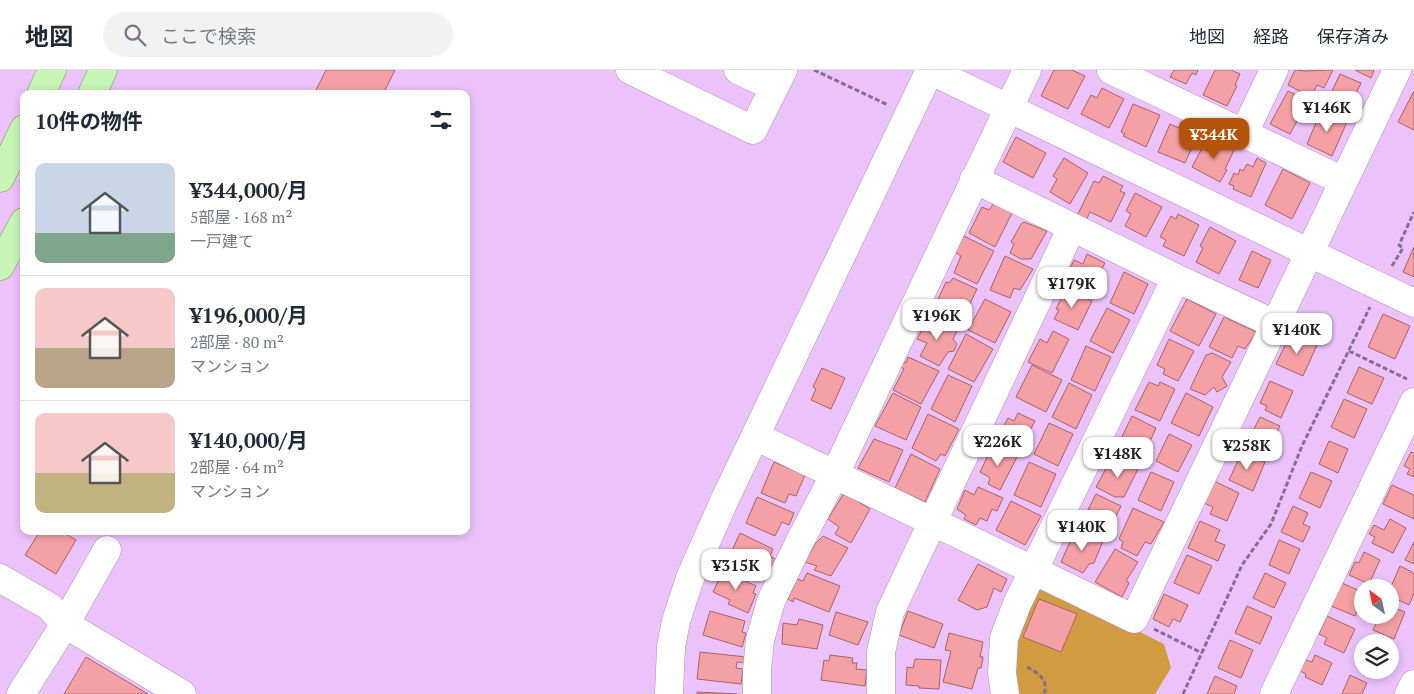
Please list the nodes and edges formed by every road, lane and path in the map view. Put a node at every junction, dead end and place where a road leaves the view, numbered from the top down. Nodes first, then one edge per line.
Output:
1 (52, 70) edge
2 (103, 70) edge
3 (630, 70) edge
4 (738, 70) edge
5 (814, 70) edge
6 (930, 70) edge
7 (1027, 70) edge
8 (1111, 70) edge
9 (1274, 70) edge
10 (1397, 70) edge
11 (1147, 78) edge
12 (778, 79) edge
13 (43, 90) edge
14 (94, 90) edge
15 (1009, 108) junction
16 (909, 114) junction
17 (1244, 133) junction
18 (20, 137) edge
19 (0, 178) edge
20 (974, 179) junction
21 (1343, 181) junction
22 (1414, 212) edge
23 (1072, 227) junction
24 (20, 229) edge
25 (1310, 253) junction
26 (0, 266) edge
27 (1176, 278) junction
28 (1380, 286) junction
29 (1414, 303) edge
30 (1276, 324) junction
31 (1349, 351) junction
32 (1412, 391) edge
33 (756, 436) junction
34 (835, 474) junction
35 (933, 522) junction
36 (107, 550) dead end
37 (1034, 570) junction
38 (0, 578) edge
39 (1134, 619) junction
40 (65, 624) junction
41 (1202, 653) junction
42 (1002, 656) junction
43 (1414, 684) edge
44 (21, 694) edge
45 (182, 694) edge
46 (669, 694) edge
47 (757, 694) edge
48 (882, 694) edge
49 (1005, 694) edge
50 (1044, 694) edge
51 (1183, 694) edge
52 (1274, 694) edge
53 (1409, 694) edge

1 - 13 main road
2 - 14 main road
3 - 12 street
4 - 12 street
5 - 16 path
6 - 15 street
6 - 16 street
7 - 15 street
8 - 11 street
9 - 17 street
10 - 21 street
11 - 17 street
15 - 20 street
15 - 25 street
16 - 33 street
17 - 21 street
18 - 19 main road
20 - 23 street
20 - 34 street
21 - 25 street
22 - 28 path
23 - 27 street
23 - 35 street
24 - 26 main road
25 - 28 street
25 - 30 street
27 - 30 street
27 - 37 street
28 - 29 street
28 - 31 path
30 - 39 street
31 - 32 path
31 - 41 path
32 - 52 street
33 - 34 street
33 - 46 street
34 - 35 street
34 - 47 street
35 - 37 street
35 - 48 street
36 - 40 street
37 - 39 street
37 - 42 street
38 - 40 street
39 - 41 path
40 - 44 street
40 - 45 street
41 - 51 path
42 - 49 street
42 - 50 path
43 - 53 street

